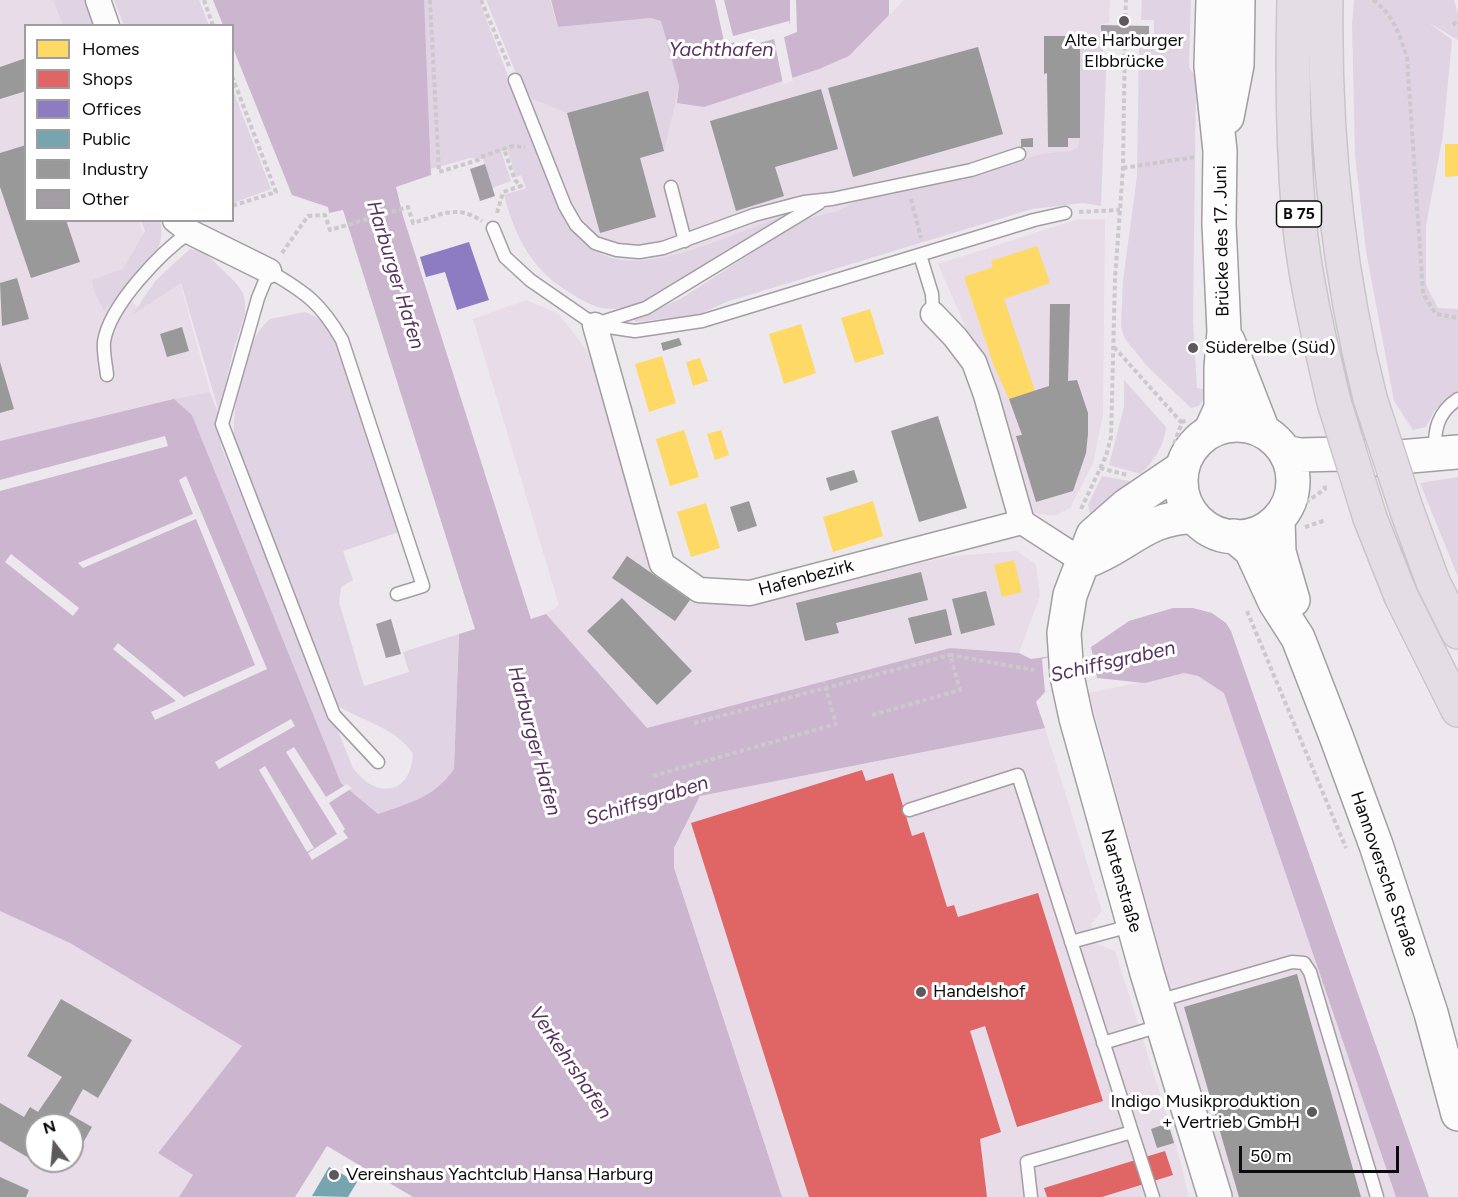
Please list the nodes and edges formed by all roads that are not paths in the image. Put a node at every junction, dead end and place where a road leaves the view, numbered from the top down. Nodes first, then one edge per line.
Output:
1 (98, 0) edge
2 (1213, 0) edge
3 (1238, 0) edge
4 (1294, 11) edge
5 (1326, 12) edge
6 (106, 24) edge
7 (1224, 65) junction
8 (515, 81) road end
9 (1019, 154) dead end
10 (671, 187) dead end
11 (832, 199) junction
12 (1065, 213) dead end
13 (183, 226) edge
14 (493, 228) road end
15 (685, 241) junction
16 (921, 249) junction
17 (269, 271) junction
18 (933, 314) joint
19 (595, 325) junction
20 (1224, 331) junction
21 (107, 375) dead end
22 (1458, 399) edge
23 (1197, 426) junction
24 (1274, 442) junction
25 (1447, 454) edge
26 (1376, 459) junction
27 (1182, 468) junction
28 (1291, 512) junction
29 (1194, 517) junction
30 (1022, 522) junction
31 (1234, 536) junction
32 (1084, 562) junction
33 (397, 594) dead end
34 (1458, 632) edge
35 (1298, 638) junction
36 (1458, 710) edge
37 (378, 762) dead end
38 (909, 810) dead end
39 (1134, 924) junction
40 (1071, 942) junction
41 (1159, 1013) junction
42 (1103, 1043) junction
43 (1458, 1114) edge
44 (1132, 1132) junction
45 (1031, 1197) edge
46 (1154, 1197) edge
47 (1215, 1197) edge
48 (1377, 1197) edge

1 - 6 street
2 - 7 main road, Brücke des 17. Juni
3 - 7 main road, Brücke des 17. Juni
4 - 36 highway, B 75, bridge
5 - 34 highway, B 75, bridge
7 - 20 main road, Brücke des 17. Juni
8 - 15 lane
9 - 11 lane
10 - 15 lane
11 - 15 lane
11 - 19 lane
12 - 16 lane
13 - 17 street
13 - 21 lane
14 - 19 lane
16 - 18 lane
16 - 19 lane
17 - 33 lane
17 - 37 lane
18 - 30 street
19 - 30 street, Hafenbezirk
20 - 23 main road, Brücke des 17. Juni
20 - 24 main road, Brücke des 17. Juni
22 - 25 lane
23 - 24 main road
23 - 27 main road
24 - 26 main road
24 - 28 main road
25 - 26 main road
26 - 28 main road
27 - 29 main road
27 - 32 main road, Nartenstraße
28 - 31 main road
28 - 35 main road, Hannoversche Straße
29 - 31 main road
29 - 32 main road
30 - 32 street
31 - 35 main road, Hannoversche Straße
32 - 39 main road, Nartenstraße
35 - 43 main road, Hannoversche Straße
38 - 40 lane
39 - 40 lane
39 - 41 main road, Nartenstraße
40 - 42 lane
41 - 42 lane
41 - 47 main road, Nartenstraße
41 - 48 lane
42 - 44 lane
44 - 45 lane
44 - 46 lane

